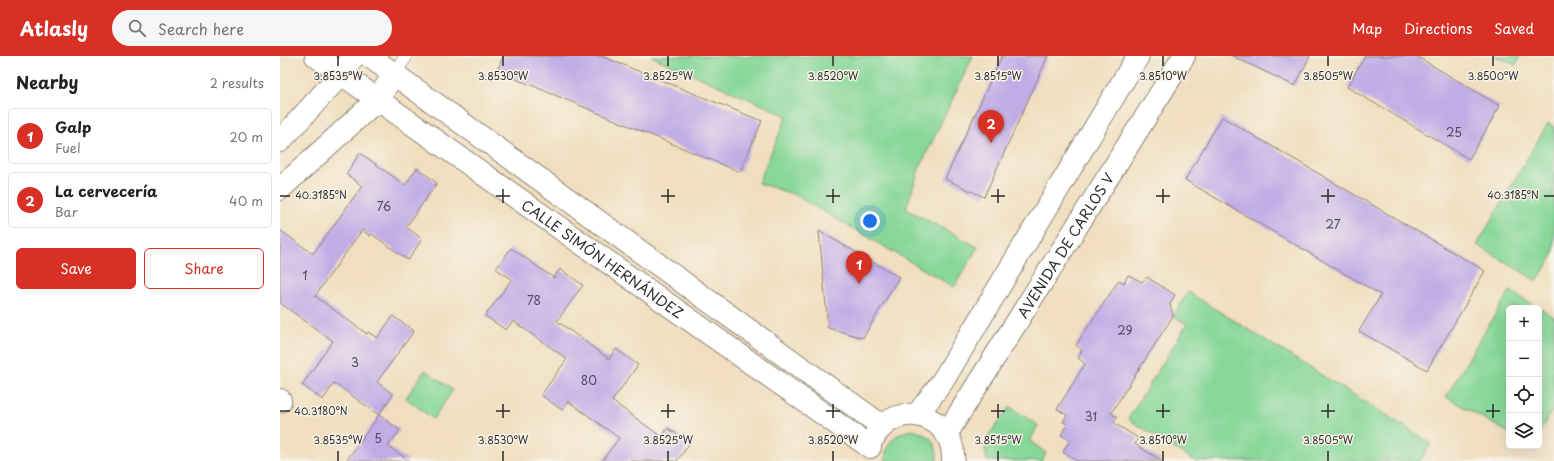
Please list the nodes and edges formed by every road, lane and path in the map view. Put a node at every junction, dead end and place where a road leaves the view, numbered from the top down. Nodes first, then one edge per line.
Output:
1 (316, 56) edge
2 (369, 56) edge
3 (406, 56) edge
4 (1138, 56) edge
5 (1184, 56) edge
6 (348, 64) edge
7 (394, 74) junction
8 (378, 99) junction
9 (280, 141) edge
10 (280, 190) edge
11 (917, 415) junction
12 (882, 426) junction
13 (947, 433) junction
14 (870, 454) edge
15 (953, 461) edge

1 - 6 street, CALLE SIMÓN HERNÁNDEZ
2 - 7 street, CALLE SIMÓN HERNÁNDEZ
3 - 7 lane
4 - 11 street
5 - 13 street, AVENIDA DE CARLOS V
6 - 8 street, CALLE SIMÓN HERNÁNDEZ
6 - 9 street
7 - 8 street
7 - 12 street, CALLE SIMÓN HERNÁNDEZ
8 - 10 street
8 - 14 street, CALLE SIMÓN HERNÁNDEZ
11 - 12 street
11 - 13 street
12 - 14 street
13 - 15 street

